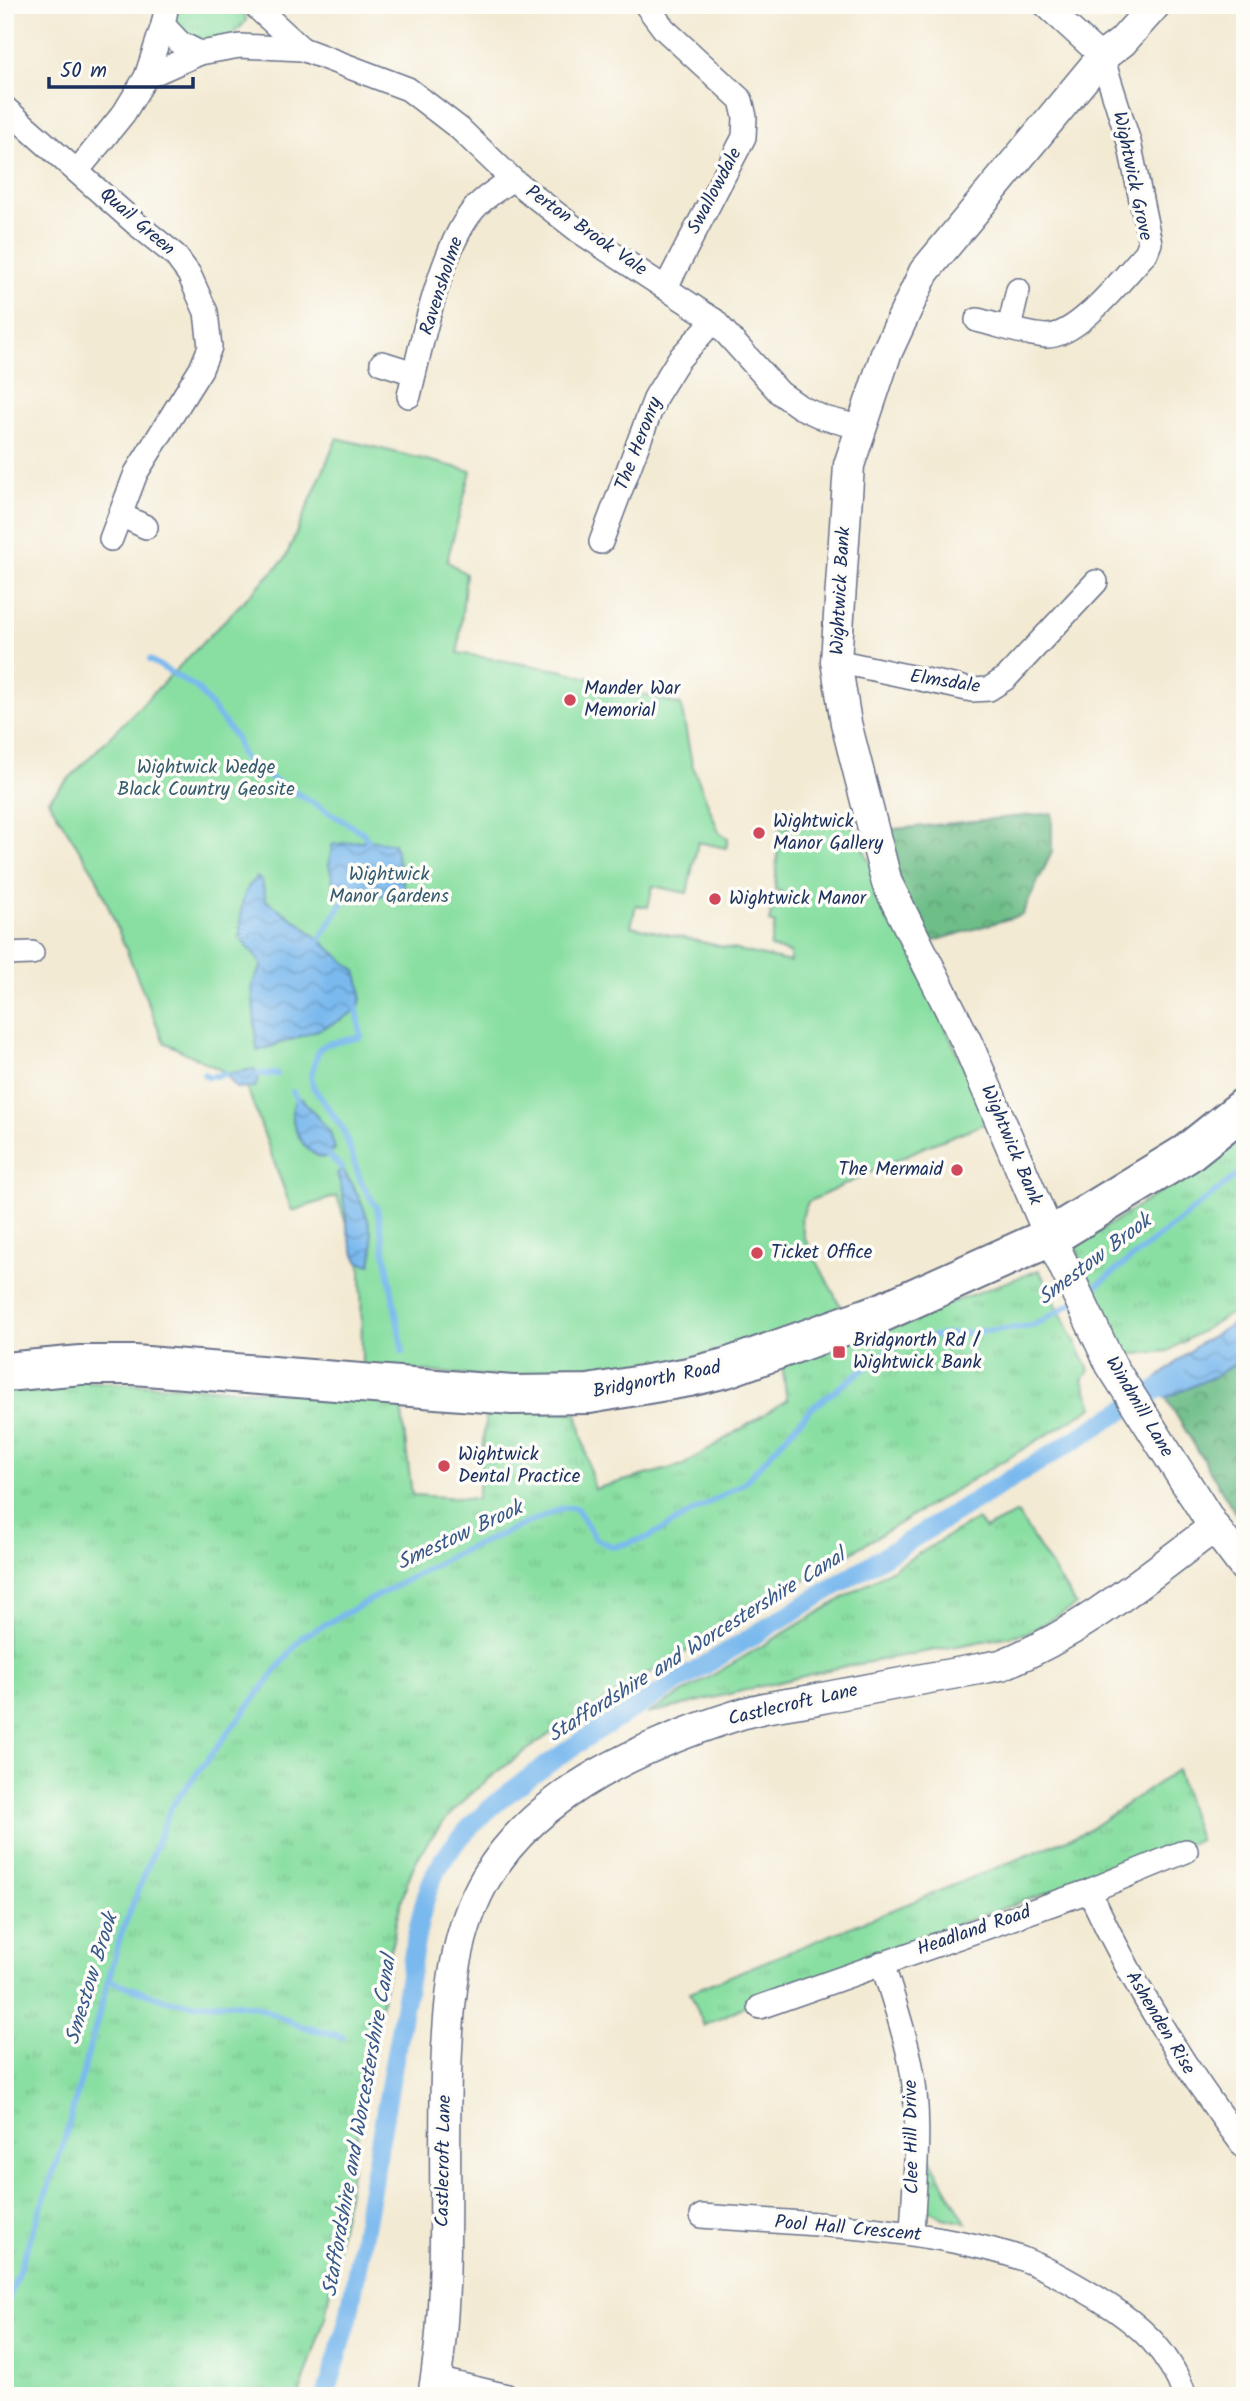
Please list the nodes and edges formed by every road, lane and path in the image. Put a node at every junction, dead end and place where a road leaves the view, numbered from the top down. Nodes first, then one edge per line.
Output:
1 (646, 5) edge
2 (1045, 5) edge
3 (1155, 5) edge
4 (255, 7) edge
5 (165, 15) edge
6 (240, 46) junction
7 (302, 49) junction
8 (200, 53) junction
9 (1102, 57) junction
10 (146, 77) junction
11 (5, 108) edge
12 (78, 170) junction
13 (512, 179) junction
14 (666, 287) junction
15 (1018, 290) dead end
16 (714, 320) junction
17 (977, 320) dead end
18 (1009, 327) junction
19 (382, 363) dead end
20 (414, 373) junction
21 (409, 396) dead end
22 (859, 427) junction
23 (121, 515) junction
24 (146, 527) dead end
25 (111, 539) dead end
26 (601, 542) dead end
27 (1096, 582) dead end
28 (836, 661) junction
29 (32, 953) dead end
30 (5, 954) edge
31 (1245, 1107) edge
32 (1050, 1237) junction
33 (5, 1372) edge
34 (1214, 1527) junction
35 (1245, 1569) edge
36 (1186, 1851) dead end
37 (1089, 1891) junction
38 (882, 1963) junction
39 (760, 2007) dead end
40 (1245, 2148) edge
41 (702, 2217) dead end
42 (912, 2232) junction
43 (434, 2387) edge
44 (507, 2396) edge
45 (1185, 2396) edge

1 - 14 street, Swallowdale
2 - 9 street
3 - 9 street, Wightwick Bank
4 - 6 street, Perton Brook Vale
4 - 7 street, Perton Brook Vale
5 - 8 street
5 - 10 street
6 - 7 street, Perton Brook Vale
6 - 8 street, Perton Brook Vale
7 - 13 street, Perton Brook Vale
8 - 10 street, Perton Brook Vale
9 - 18 street, Wightwick Grove
9 - 22 street, Wightwick Bank
10 - 12 street
11 - 12 street, Quail Green
12 - 23 street, Quail Green
13 - 14 street, Perton Brook Vale
13 - 20 street, Ravensholme
14 - 16 street, Perton Brook Vale
15 - 18 street
16 - 22 street, Perton Brook Vale
16 - 26 street, The Heronry
17 - 18 street, Wightwick Grove
19 - 20 street
20 - 21 street, Ravensholme
22 - 28 street, Wightwick Bank
23 - 24 street
23 - 25 street, Quail Green
27 - 28 street, Elmsdale
28 - 32 street, Wightwick Bank
29 - 30 street
31 - 32 highway, Bridgnorth Road
32 - 33 highway, Bridgnorth Road
32 - 34 street, Windmill Lane
34 - 35 street, Windmill Lane
34 - 43 street, Castlecroft Lane
36 - 37 street, Headland Road
37 - 38 street, Headland Road
37 - 40 street, Ashenden Rise
38 - 39 street, Headland Road
38 - 42 street, Clee Hill Drive
41 - 42 street, Pool Hall Crescent
42 - 45 street, Pool Hall Crescent
43 - 44 street

